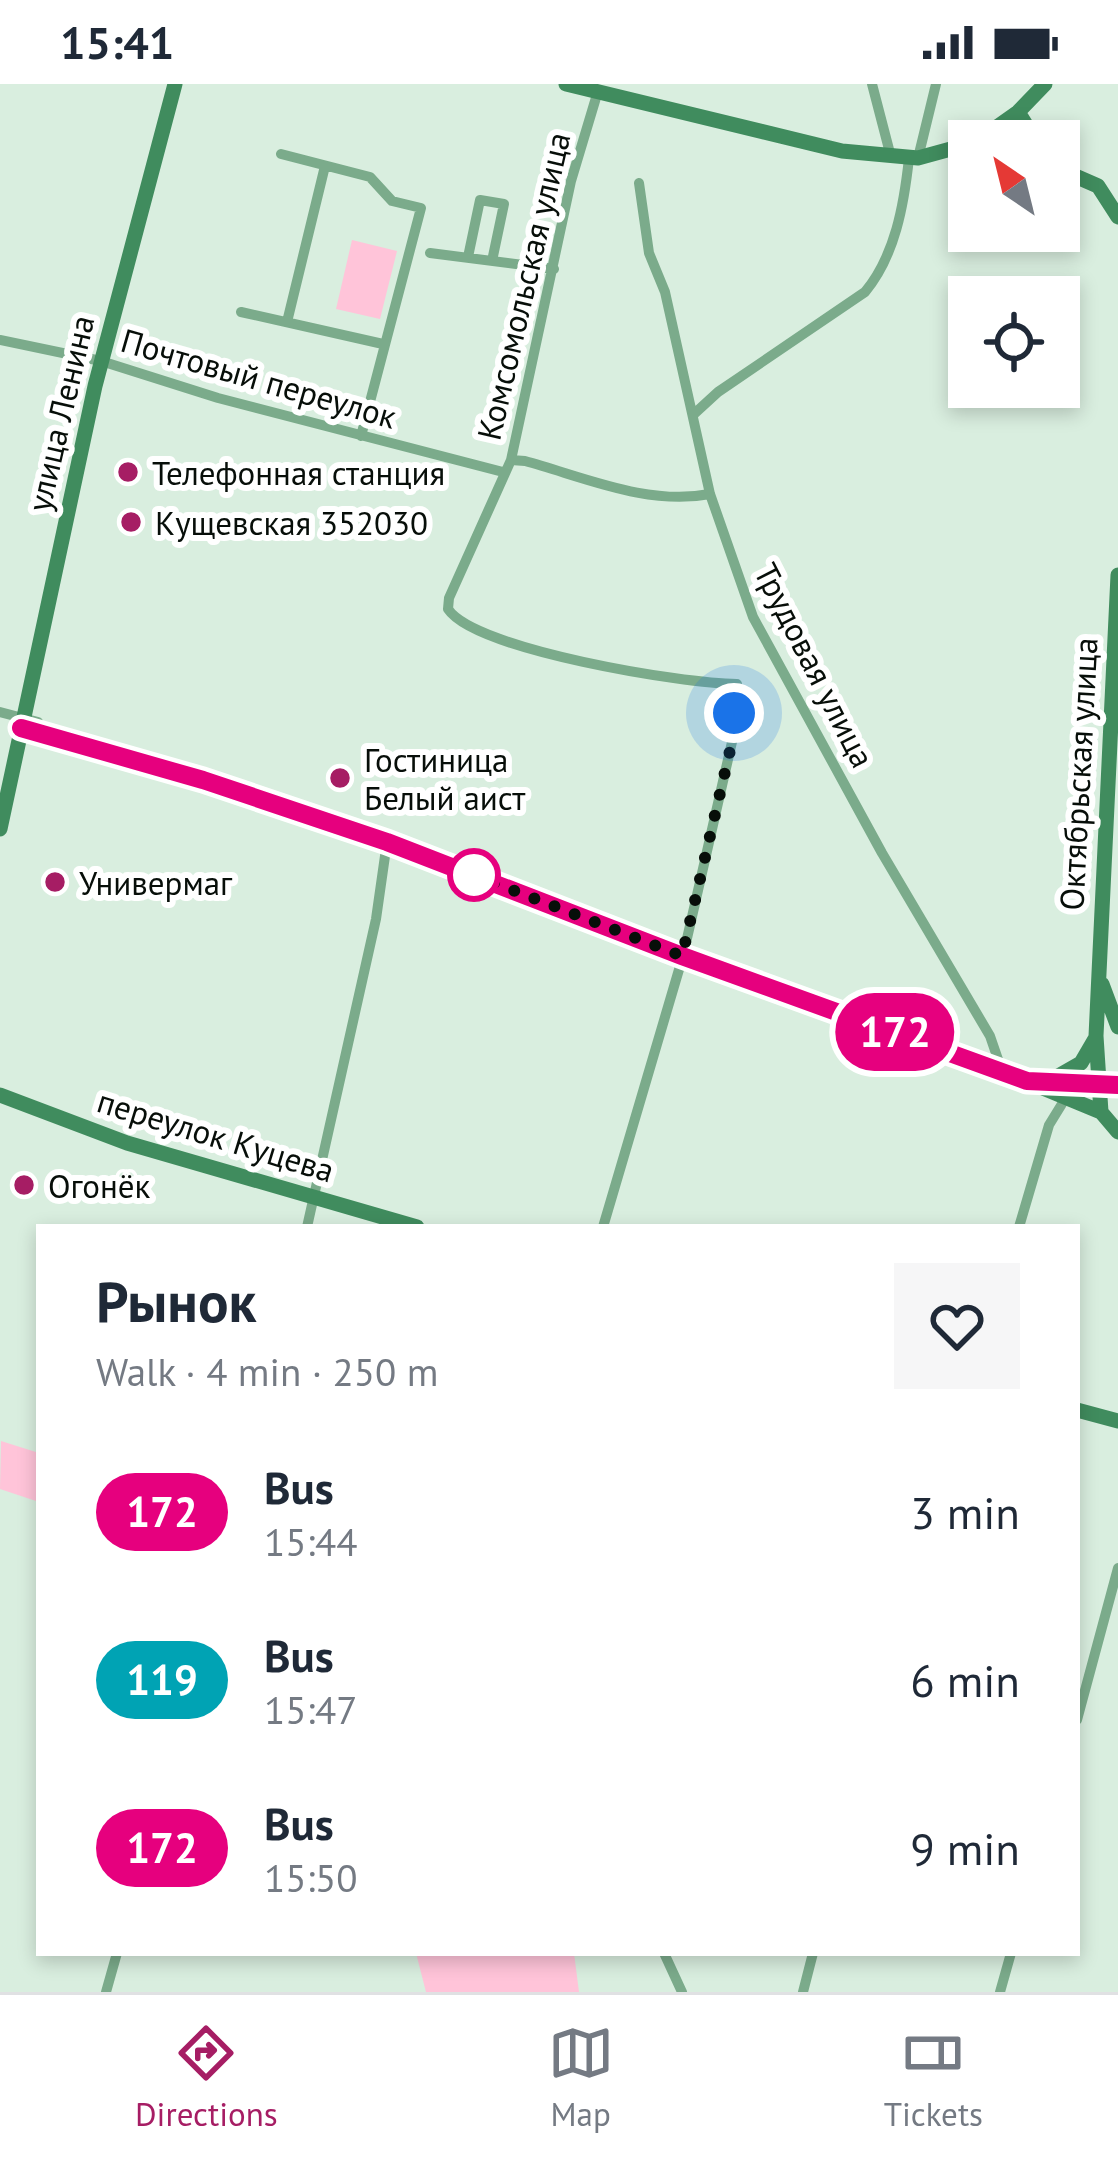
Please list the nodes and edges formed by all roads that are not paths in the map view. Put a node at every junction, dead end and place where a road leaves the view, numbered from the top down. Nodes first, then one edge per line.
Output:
1 (175, 84) edge
2 (566, 84) edge
3 (872, 84) edge
4 (936, 84) edge
5 (1045, 84) edge
6 (624, 91) edge
7 (598, 92) junction
8 (1018, 112) junction
9 (1006, 120) edge
10 (1023, 120) edge
11 (948, 149) edge
12 (281, 154) dead end
13 (890, 158) junction
14 (913, 158) junction
15 (326, 166) junction
16 (1080, 179) edge
17 (639, 183) dead end
18 (1098, 186) junction
19 (1118, 188) edge
20 (1118, 217) edge
21 (430, 253) dead end
22 (468, 257) junction
23 (492, 261) junction
24 (554, 269) junction
25 (242, 312) dead end
26 (287, 322) junction
27 (0, 340) edge
28 (383, 344) junction
29 (101, 361) junction
30 (694, 414) junction
31 (361, 436) junction
32 (512, 460) junction
33 (503, 472) junction
34 (710, 494) junction
35 (1118, 575) edge
36 (0, 712) edge
37 (27, 722) junction
38 (0, 829) edge
39 (387, 842) junction
40 (682, 956) junction
41 (1098, 975) junction
42 (1118, 1027) edge
43 (1096, 1036) junction
44 (1002, 1071) junction
45 (1051, 1080) junction
46 (1027, 1081) junction
47 (0, 1095) edge
48 (1065, 1099) junction
49 (1110, 1106) edge
50 (314, 1196) junction
51 (308, 1224) edge
52 (406, 1224) edge
53 (604, 1224) edge
54 (1019, 1224) edge
55 (1080, 1411) edge
56 (1118, 1421) edge
57 (1118, 1568) edge
58 (1113, 1614) edge
59 (1080, 1711) edge
60 (117, 1956) edge
61 (665, 1956) edge
62 (812, 1956) edge
63 (1011, 1956) edge
64 (106, 1992) edge
65 (682, 1992) edge
66 (802, 1992) edge
67 (1000, 1992) edge

1 - 29 street, улица Ленина
2 - 7 street
3 - 13 street
4 - 14 street
5 - 8 street
6 - 7 street
6 - 13 street
7 - 24 street, Комсомольская улица
8 - 9 street
8 - 10 street
11 - 14 street
12 - 15 street
13 - 14 street
14 - 30 street
15 - 26 street
15 - 28 street
16 - 18 street
17 - 30 street, Трудовая улица
18 - 19 street
18 - 20 street
21 - 22 street
22 - 23 street
22 - 23 street
23 - 24 street
24 - 32 street, Комсомольская улица
25 - 26 street
26 - 28 street
27 - 29 street, Почтовый переулок
28 - 31 street
29 - 31 street, Почтовый переулок
29 - 37 street, улица Ленина
30 - 34 street, Трудовая улица
31 - 33 street, Почтовый переулок
32 - 33 street, Комсомольская улица
32 - 34 street
33 - 40 street, Комсомольская улица
34 - 44 street, Трудовая улица
35 - 41 street, Октябрьская улица
36 - 37 street
37 - 38 street, улица Ленина
37 - 39 street
39 - 40 street
39 - 50 street
40 - 44 street
40 - 53 street
41 - 42 street, Октябрьская улица
41 - 43 street, Октябрьская улица
43 - 45 street
43 - 49 street, Октябрьская улица
44 - 46 street
45 - 46 street
45 - 49 street
46 - 48 street
47 - 50 street, переулок Куцева
48 - 49 street
48 - 54 street
50 - 51 street
50 - 52 street, переулок Куцева
55 - 56 street
57 - 58 street
58 - 59 street
60 - 64 street
61 - 65 street
62 - 66 street
63 - 67 street

